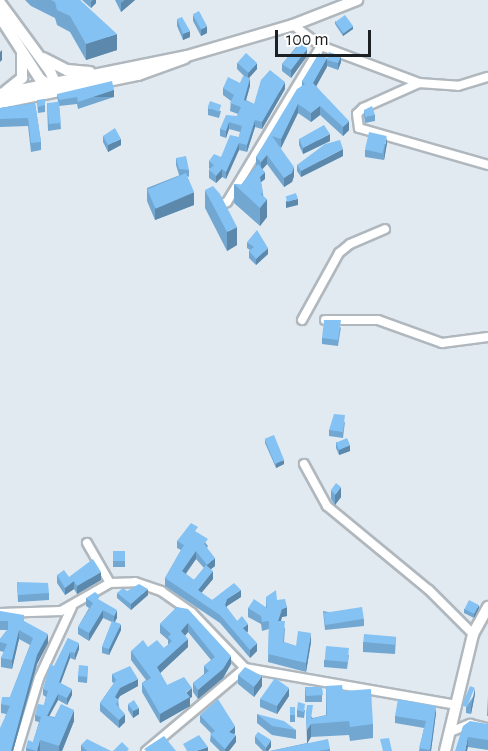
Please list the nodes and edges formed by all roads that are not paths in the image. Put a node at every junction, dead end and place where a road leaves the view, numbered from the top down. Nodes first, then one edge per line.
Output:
1 (357, 0) edge
2 (0, 3) edge
3 (0, 17) edge
4 (293, 25) junction
5 (21, 46) junction
6 (321, 46) junction
7 (36, 52) junction
8 (187, 56) junction
9 (139, 66) junction
10 (488, 77) edge
11 (122, 78) junction
12 (419, 83) junction
13 (51, 86) junction
14 (0, 94) edge
15 (0, 102) edge
16 (488, 165) edge
17 (219, 206) edge
18 (385, 230) dead end
19 (302, 320) dead end
20 (325, 320) edge
21 (488, 337) edge
22 (304, 464) dead end
23 (87, 543) dead end
24 (110, 583) junction
25 (72, 607) junction
26 (488, 608) edge
27 (0, 613) edge
28 (473, 634) junction
29 (245, 668) junction
30 (456, 705) junction
31 (488, 728) edge
32 (450, 732) junction
33 (17, 751) edge
34 (146, 751) edge
35 (445, 751) edge

1 - 4 main road
2 - 7 main road
3 - 5 main road
4 - 6 street
4 - 8 main road
5 - 13 main road
5 - 14 main road
6 - 12 street
6 - 17 street
7 - 9 main road
7 - 13 main road
8 - 9 main road
8 - 11 main road
9 - 13 main road
10 - 12 street
11 - 13 main road
11 - 15 main road
12 - 16 street
13 - 14 main road
13 - 15 main road
18 - 19 street
20 - 21 street
22 - 28 street
23 - 24 street
24 - 25 street
24 - 29 street
25 - 27 street
25 - 33 street
26 - 28 main road
28 - 30 main road
29 - 30 street
29 - 34 street
30 - 32 main road
31 - 32 street
32 - 35 main road

